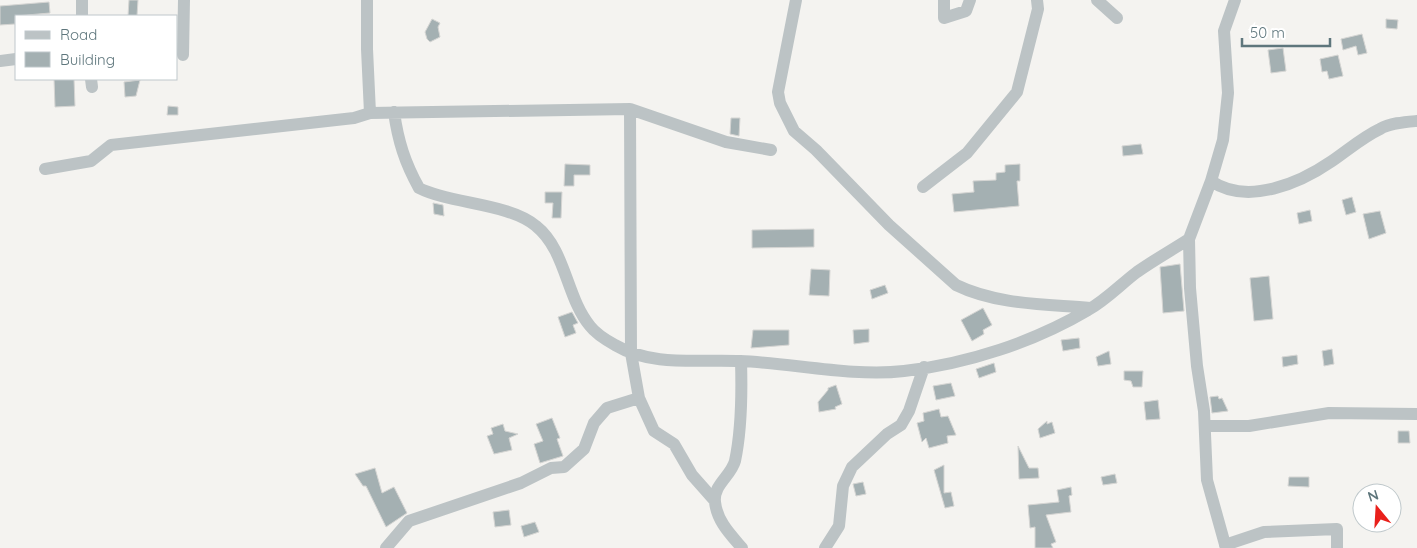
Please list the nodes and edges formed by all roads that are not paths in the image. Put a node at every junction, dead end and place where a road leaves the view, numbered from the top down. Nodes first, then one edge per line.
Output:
1 (82, 0) edge
2 (184, 0) edge
3 (367, 0) edge
4 (796, 0) edge
5 (944, 0) edge
6 (970, 0) edge
7 (1036, 0) edge
8 (1097, 0) edge
9 (1235, 0) edge
10 (82, 15) edge
11 (1117, 18) dead end
12 (183, 55) dead end
13 (15, 59) edge
14 (0, 61) edge
15 (630, 109) junction
16 (394, 112) junction
17 (370, 113) junction
18 (1417, 120) edge
19 (772, 150) dead end
20 (45, 168) dead end
21 (1211, 182) junction
22 (923, 187) dead end
23 (1189, 238) junction
24 (1091, 308) junction
25 (631, 353) junction
26 (741, 361) junction
27 (924, 367) junction
28 (639, 398) junction
29 (1417, 414) edge
30 (1205, 426) junction
31 (715, 501) junction
32 (724, 528) junction
33 (1225, 546) edge
34 (386, 548) edge
35 (733, 548) edge
36 (742, 548) edge
37 (825, 548) edge
38 (1337, 548) edge

1 - 10 street
2 - 12 street
3 - 17 street
4 - 24 street
5 - 6 street
7 - 22 street
8 - 11 street
9 - 21 street
13 - 14 street
15 - 16 street
15 - 19 street
15 - 25 street
16 - 17 street
16 - 25 street
17 - 20 street
18 - 21 street
21 - 23 street
23 - 24 street
23 - 30 street
24 - 27 street
25 - 26 street
25 - 28 street
26 - 27 street
26 - 31 street
27 - 37 street
28 - 31 street
28 - 34 street
29 - 30 street
30 - 33 street
31 - 32 street
32 - 35 street
32 - 36 street
33 - 38 street

